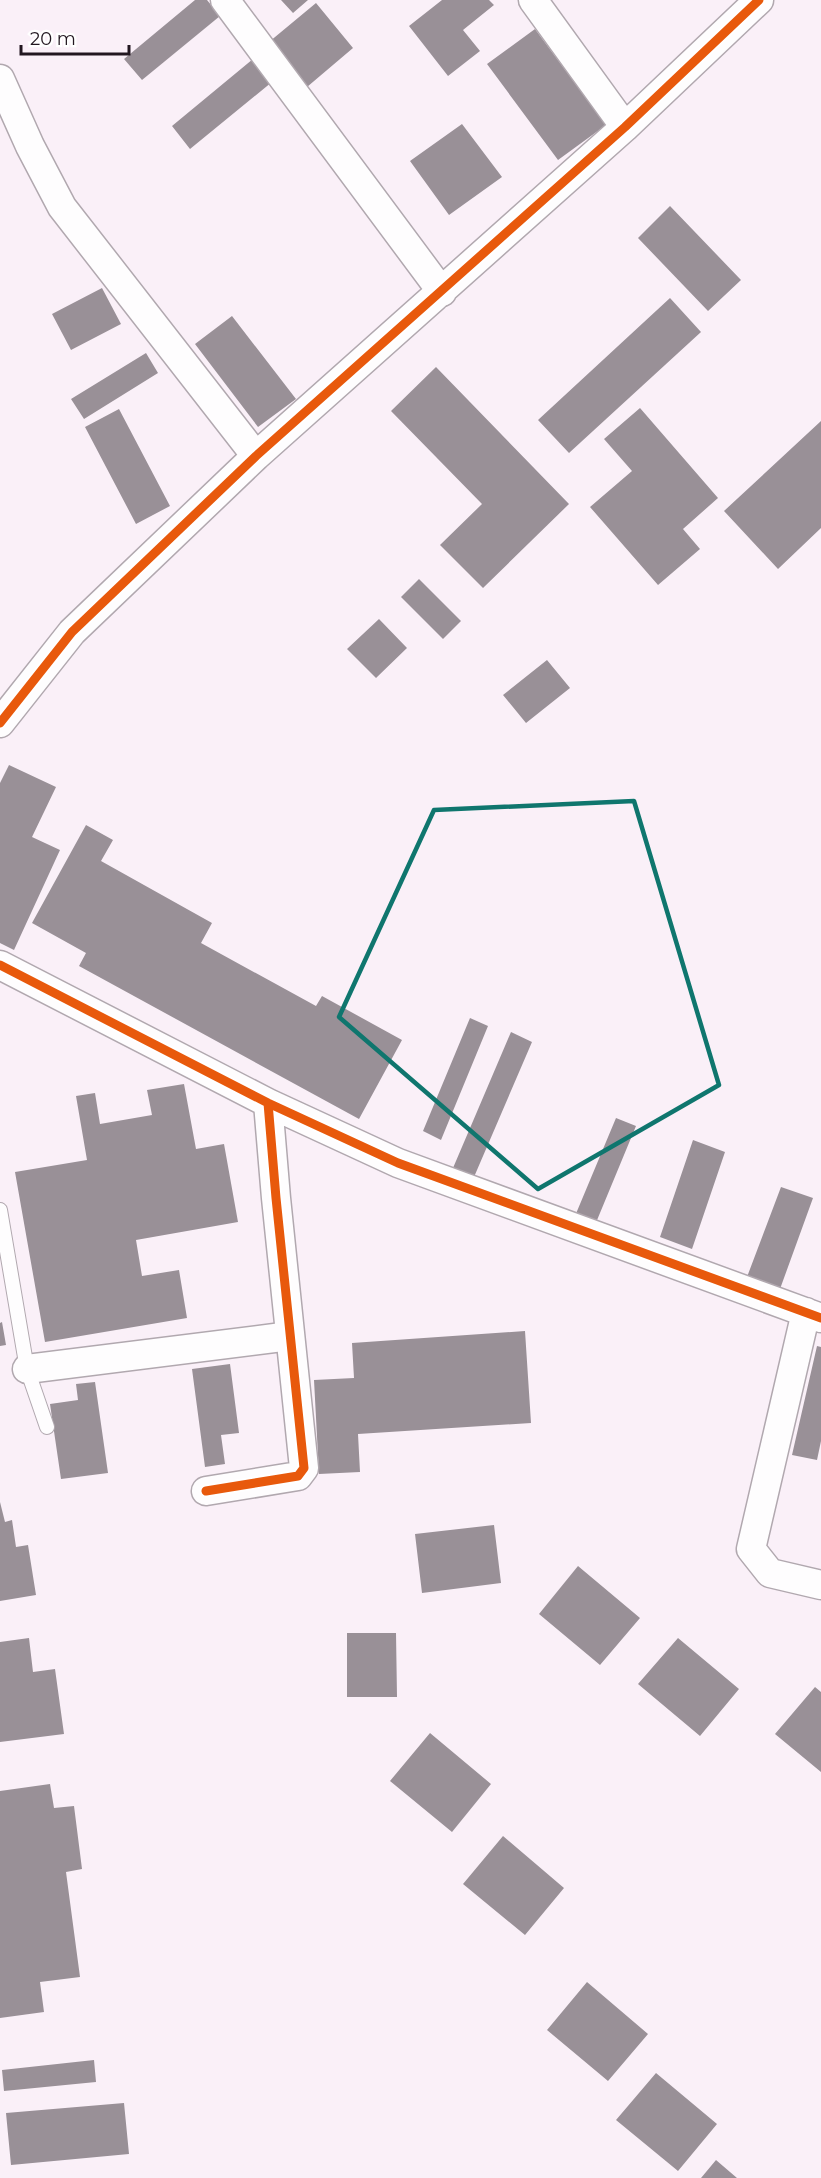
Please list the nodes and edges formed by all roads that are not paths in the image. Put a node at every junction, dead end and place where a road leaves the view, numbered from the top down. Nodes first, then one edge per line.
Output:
1 (225, 0) edge
2 (533, 0) edge
3 (759, 0) edge
4 (0, 80) edge
5 (625, 127) junction
6 (442, 292) junction
7 (256, 456) junction
8 (0, 723) edge
9 (0, 965) edge
10 (268, 1103) junction
11 (0, 1210) edge
12 (813, 1315) edge
13 (290, 1336) junction
14 (27, 1369) junction
15 (47, 1427) dead end
16 (206, 1491) dead end
17 (821, 1585) edge

1 - 6 street
2 - 5 street
3 - 5 street
4 - 7 street
5 - 6 street
6 - 7 street
7 - 8 street
9 - 10 street
10 - 12 street
10 - 13 street
11 - 14 lane
12 - 17 street
13 - 14 street
13 - 16 street
14 - 15 lane

